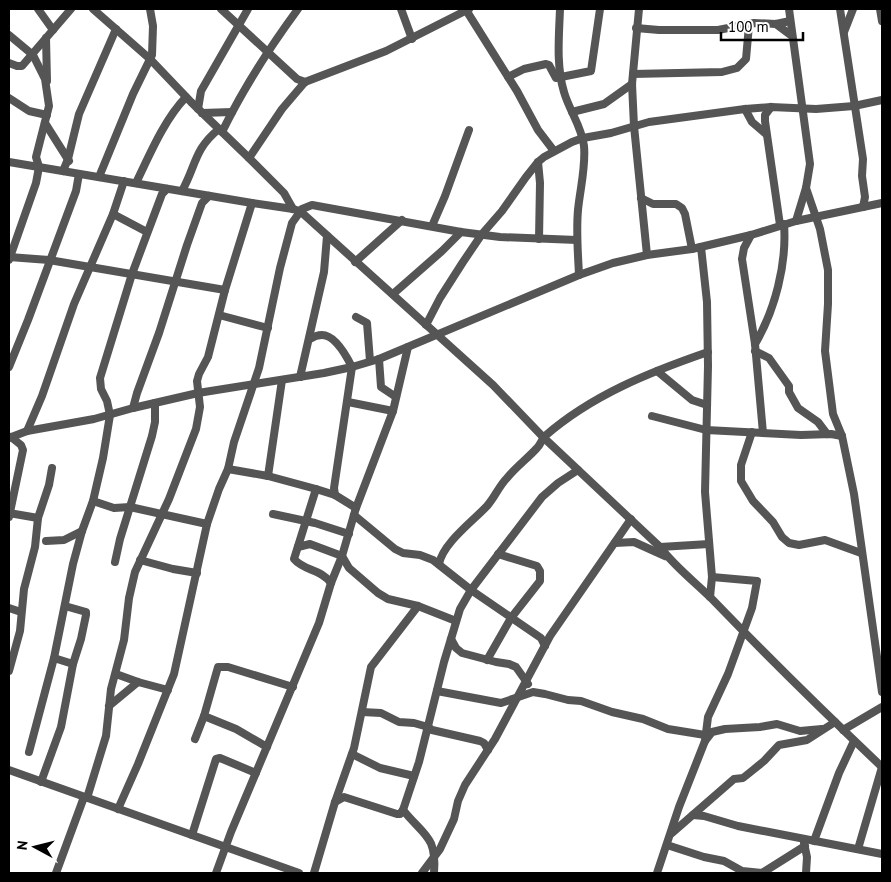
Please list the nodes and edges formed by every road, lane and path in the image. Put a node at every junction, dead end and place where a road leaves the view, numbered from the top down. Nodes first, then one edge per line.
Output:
1 (38, 9) edge
2 (71, 9) edge
3 (93, 9) edge
4 (150, 9) edge
5 (221, 9) edge
6 (248, 9) edge
7 (298, 9) edge
8 (401, 9) edge
9 (560, 9) edge
10 (600, 9) edge
11 (639, 9) edge
12 (789, 9) edge
13 (840, 9) edge
14 (853, 9) edge
15 (880, 9) edge
16 (464, 10) edge
17 (790, 21) junction
18 (882, 21) edge
19 (776, 24) junction
20 (239, 25) junction
21 (749, 25) junction
22 (636, 28) junction
23 (116, 29) junction
24 (54, 30) junction
25 (844, 32) junction
26 (9, 35) edge
27 (792, 36) junction
28 (46, 38) junction
29 (412, 39) junction
30 (268, 53) junction
31 (33, 55) junction
32 (150, 59) junction
33 (9, 63) edge
34 (633, 74) junction
35 (508, 77) junction
36 (560, 78) junction
37 (301, 80) junction
38 (632, 84) junction
39 (48, 88) junction
40 (177, 88) junction
41 (201, 92) junction
42 (9, 98) edge
43 (189, 100) junction
44 (882, 100) edge
45 (854, 106) junction
46 (177, 107) junction
47 (771, 107) junction
48 (745, 108) junction
49 (803, 108) junction
50 (200, 111) junction
51 (232, 112) junction
52 (572, 112) junction
53 (46, 119) junction
54 (634, 126) junction
55 (469, 130) dead end
56 (221, 131) junction
57 (766, 134) junction
58 (583, 138) junction
59 (554, 151) junction
60 (249, 158) junction
61 (68, 159) junction
62 (9, 162) edge
63 (538, 162) junction
64 (39, 167) junction
65 (63, 171) junction
66 (76, 173) junction
67 (99, 177) junction
68 (124, 182) junction
69 (136, 183) junction
70 (806, 188) junction
71 (164, 190) junction
72 (182, 191) junction
73 (200, 194) junction
74 (209, 196) junction
75 (641, 198) junction
76 (202, 203) junction
77 (882, 203) edge
78 (252, 204) junction
79 (863, 208) junction
80 (297, 210) junction
81 (113, 214) junction
82 (816, 218) junction
83 (402, 220) junction
84 (796, 221) junction
85 (782, 225) junction
86 (432, 226) junction
87 (147, 232) junction
88 (460, 232) junction
89 (482, 234) junction
90 (751, 235) junction
91 (327, 236) junction
92 (539, 239) junction
93 (577, 240) junction
94 (701, 248) junction
95 (692, 250) junction
96 (647, 255) junction
97 (9, 258) edge
98 (49, 260) junction
99 (356, 262) junction
100 (91, 267) junction
101 (136, 275) junction
102 (579, 275) junction
103 (174, 280) junction
104 (225, 290) junction
105 (393, 294) junction
106 (219, 315) junction
107 (356, 316) dead end
108 (426, 325) junction
109 (268, 328) junction
110 (438, 335) junction
111 (310, 338) junction
112 (408, 347) junction
113 (755, 348) junction
114 (708, 352) junction
115 (395, 353) junction
116 (379, 359) junction
117 (370, 361) junction
118 (404, 361) junction
119 (9, 366) edge
120 (352, 367) junction
121 (259, 368) junction
122 (657, 371) junction
123 (300, 378) junction
124 (282, 380) junction
125 (270, 382) junction
126 (253, 384) junction
127 (279, 392) junction
128 (198, 397) junction
129 (396, 397) junction
130 (348, 402) junction
131 (155, 403) junction
132 (707, 405) junction
133 (133, 408) junction
134 (393, 411) junction
135 (110, 415) junction
136 (652, 416) dead end
137 (706, 430) junction
138 (27, 431) junction
139 (752, 432) junction
140 (763, 433) junction
141 (827, 434) junction
142 (842, 436) junction
143 (543, 437) junction
144 (10, 438) edge
145 (52, 468) dead end
146 (228, 469) junction
147 (578, 470) junction
148 (268, 476) junction
149 (316, 489) junction
150 (333, 492) junction
151 (93, 501) junction
152 (130, 507) junction
153 (355, 512) junction
154 (9, 514) edge
155 (273, 514) dead end
156 (162, 515) junction
157 (38, 518) junction
158 (630, 519) junction
159 (306, 521) junction
160 (207, 524) junction
161 (82, 531) junction
162 (348, 534) junction
163 (37, 535) junction
164 (46, 542) junction
165 (615, 543) junction
166 (710, 544) junction
167 (35, 547) junction
168 (298, 547) junction
169 (660, 547) junction
170 (861, 553) junction
171 (498, 554) junction
172 (342, 556) junction
173 (669, 559) junction
174 (140, 560) junction
175 (438, 560) junction
176 (115, 562) dead end
177 (349, 568) junction
178 (197, 573) junction
179 (332, 576) junction
180 (712, 577) junction
181 (472, 590) junction
182 (710, 597) junction
183 (65, 606) junction
184 (418, 606) junction
185 (9, 608) edge
186 (22, 612) junction
187 (511, 618) junction
188 (456, 621) junction
189 (743, 633) junction
190 (537, 634) junction
191 (550, 636) junction
192 (451, 639) junction
193 (875, 643) junction
194 (545, 646) junction
195 (11, 649) edge
196 (882, 649) edge
197 (54, 658) junction
198 (487, 660) junction
199 (73, 664) junction
200 (9, 671) edge
201 (116, 674) junction
202 (526, 681) junction
203 (138, 682) junction
204 (293, 687) junction
205 (168, 690) junction
206 (437, 691) junction
207 (533, 692) junction
208 (882, 692) edge
209 (518, 696) junction
210 (109, 706) junction
211 (882, 707) edge
212 (362, 712) junction
213 (204, 716) junction
214 (835, 722) junction
215 (428, 727) junction
216 (822, 729) junction
217 (843, 730) junction
218 (196, 738) dead end
219 (705, 738) junction
220 (854, 741) junction
221 (267, 747) junction
222 (488, 750) junction
223 (28, 752) dead end
224 (352, 754) junction
225 (882, 767) edge
226 (9, 770) edge
227 (256, 773) junction
228 (414, 776) junction
229 (42, 782) junction
230 (86, 798) junction
231 (334, 802) junction
232 (118, 809) junction
233 (403, 810) junction
234 (693, 815) junction
235 (672, 833) junction
236 (192, 835) junction
237 (802, 838) junction
238 (814, 841) junction
239 (667, 845) junction
240 (804, 846) junction
241 (226, 848) junction
242 (858, 849) junction
243 (882, 854) edge
244 (434, 858) junction
245 (56, 873) edge
246 (216, 873) edge
247 (299, 873) edge
248 (314, 873) edge
249 (422, 873) edge
250 (434, 873) edge
251 (657, 873) edge
252 (762, 873) edge
253 (806, 873) edge

1 - 24 street
2 - 24 street
3 - 23 street
4 - 32 street
5 - 20 street
6 - 20 street
7 - 30 street
8 - 29 street
9 - 36 street
10 - 36 street
11 - 22 street
12 - 17 street
13 - 25 street
14 - 25 street
15 - 18 street
16 - 29 street
16 - 35 street
17 - 19 street
17 - 27 street
19 - 21 street
19 - 27 street
20 - 30 street
20 - 41 street
21 - 22 street
21 - 34 street
22 - 34 street
23 - 32 street
23 - 61 street
24 - 28 street
25 - 45 street
26 - 31 street
27 - 49 street
28 - 31 street
28 - 39 street
29 - 37 street
30 - 37 street
30 - 51 street
31 - 33 street
31 - 39 street
32 - 40 street
32 - 67 street
34 - 38 street
35 - 36 street
35 - 59 street
36 - 52 street
37 - 60 street
38 - 52 street
38 - 54 street
39 - 53 street
40 - 43 street
40 - 46 street
41 - 43 street
41 - 50 street
42 - 53 street
43 - 46 street
43 - 50 street
44 - 45 street
45 - 49 street
45 - 79 street
46 - 69 street
47 - 48 street
47 - 49 street
47 - 57 street
48 - 54 street
48 - 57 street
49 - 70 street
50 - 51 street
50 - 56 street
51 - 56 street
52 - 58 street
53 - 61 street
53 - 64 street
54 - 58 street
54 - 75 street
55 - 86 street
56 - 60 street
56 - 72 street
57 - 85 street
58 - 59 street
58 - 93 street
59 - 63 street
60 - 80 street
61 - 65 street
61 - 66 street
62 - 64 street
63 - 89 street
63 - 92 street
64 - 65 street
64 - 97 street
65 - 66 street
66 - 67 street
66 - 98 street
67 - 68 street
68 - 69 street
68 - 81 street
69 - 71 street
70 - 82 street
70 - 84 street
71 - 72 street
71 - 87 street
72 - 73 street
73 - 74 street
73 - 76 street
74 - 76 street
74 - 78 street
75 - 95 street
75 - 96 street
76 - 103 street
77 - 79 street
78 - 80 street
78 - 104 street
79 - 82 street
80 - 83 street
80 - 91 street
80 - 109 street
81 - 87 street
81 - 100 street
82 - 84 street
82 - 142 street
83 - 86 street
83 - 99 street
84 - 85 street
85 - 90 street
85 - 113 street
86 - 88 street
87 - 101 street
88 - 89 street
88 - 105 street
89 - 92 street
89 - 108 street
90 - 94 street
90 - 113 street
91 - 99 street
91 - 111 street
92 - 93 street
93 - 102 street
94 - 95 street
94 - 114 street
95 - 96 street
96 - 102 street
97 - 98 street
98 - 100 street
98 - 119 street
99 - 105 street
100 - 101 street
100 - 138 street
101 - 103 street
101 - 135 street
102 - 110 street
103 - 104 street
103 - 133 street
104 - 106 street
105 - 108 street
106 - 109 street
106 - 128 street
107 - 117 street
108 - 110 street
109 - 121 street
110 - 112 street
110 - 143 street
111 - 120 street
111 - 123 street
112 - 115 street
112 - 118 street
113 - 140 street
113 - 141 street
114 - 122 street
114 - 132 street
115 - 116 street
115 - 118 street
116 - 117 street
116 - 129 street
117 - 120 street
118 - 129 street
120 - 123 street
120 - 130 street
121 - 125 street
121 - 126 street
122 - 132 street
122 - 143 street
123 - 124 street
124 - 125 street
124 - 127 street
125 - 126 street
125 - 127 street
126 - 128 street
126 - 146 street
127 - 148 street
128 - 131 street
128 - 156 street
129 - 134 street
130 - 134 street
130 - 150 street
131 - 133 street
131 - 152 street
132 - 137 street
133 - 135 street
134 - 153 street
135 - 138 street
135 - 151 street
136 - 137 street
137 - 139 street
137 - 166 street
138 - 144 street
139 - 140 street
139 - 170 street
140 - 141 street
141 - 142 street
142 - 170 street
143 - 147 street
143 - 175 street
144 - 154 street
145 - 157 street
146 - 148 street
146 - 160 street
147 - 158 street
147 - 171 street
148 - 149 street
149 - 150 street
149 - 159 street
150 - 153 street
151 - 152 street
151 - 161 street
152 - 156 street
152 - 176 street
153 - 162 street
153 - 175 street
154 - 157 street
155 - 159 street
156 - 160 street
156 - 174 street
157 - 163 street
158 - 165 street
158 - 169 street
159 - 162 street
159 - 168 street
160 - 178 street
161 - 164 street
161 - 183 street
162 - 172 street
163 - 164 street
163 - 167 street
164 - 167 street
165 - 173 street
165 - 191 street
166 - 169 street
166 - 180 street
167 - 186 street
168 - 172 street
168 - 179 street
169 - 173 street
170 - 193 street
171 - 181 street
171 - 187 street
172 - 177 street
172 - 179 street
173 - 182 street
174 - 178 street
174 - 201 street
175 - 181 street
177 - 179 street
177 - 184 street
178 - 205 street
179 - 204 street
180 - 182 street
180 - 189 street
181 - 187 street
181 - 188 street
182 - 189 street
183 - 197 street
183 - 199 street
184 - 188 street
184 - 212 street
185 - 186 street
186 - 195 street
187 - 190 street
187 - 198 street
188 - 192 street
189 - 214 street
189 - 219 street
190 - 191 street
190 - 194 street
191 - 194 street
192 - 198 street
192 - 206 street
193 - 196 street
193 - 208 street
194 - 202 street
195 - 200 street
197 - 199 street
197 - 223 street
198 - 202 street
199 - 229 street
201 - 203 street
201 - 210 street
202 - 207 street
202 - 209 street
203 - 205 street
203 - 210 street
204 - 213 street
204 - 221 street
205 - 232 street
206 - 209 street
206 - 215 street
207 - 209 street
207 - 219 street
209 - 222 street
210 - 230 street
211 - 217 street
212 - 215 street
212 - 224 street
213 - 218 street
213 - 221 street
214 - 216 street
214 - 217 street
215 - 222 street
215 - 228 street
216 - 219 street
216 - 234 street
217 - 220 street
219 - 235 street
220 - 225 street
220 - 238 street
221 - 227 street
222 - 244 street
224 - 228 street
224 - 231 street
225 - 242 street
226 - 229 street
227 - 236 street
227 - 241 street
228 - 233 street
229 - 230 street
230 - 232 street
230 - 245 street
231 - 233 street
231 - 248 street
232 - 236 street
233 - 244 street
234 - 235 street
234 - 237 street
235 - 239 street
236 - 241 street
237 - 238 street
237 - 240 street
238 - 242 street
239 - 251 street
239 - 252 street
240 - 252 street
240 - 253 street
241 - 246 street
241 - 247 street
242 - 243 street
244 - 249 street
244 - 250 street

